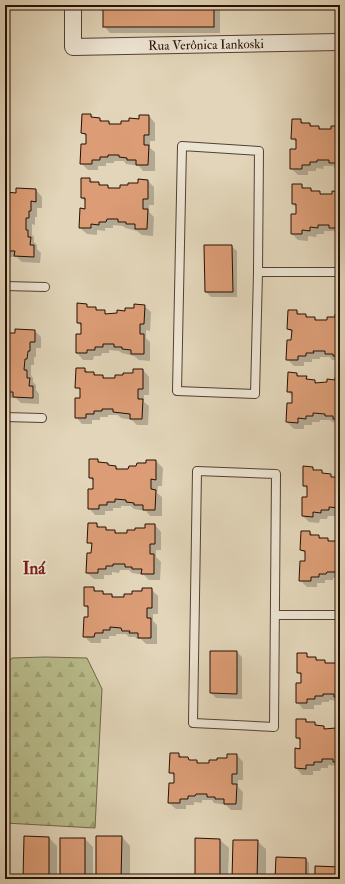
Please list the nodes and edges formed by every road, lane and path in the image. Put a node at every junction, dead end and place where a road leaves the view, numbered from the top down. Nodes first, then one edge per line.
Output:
1 (73, 5) edge
2 (340, 42) edge
3 (258, 272) junction
4 (340, 272) edge
5 (5, 286) edge
6 (45, 287) dead end
7 (5, 417) edge
8 (42, 418) dead end
9 (275, 615) junction
10 (340, 615) edge

1 - 2 street, Rua Verônica Iankoski
3 - 3 lane
3 - 4 lane
5 - 6 lane
7 - 8 lane
9 - 9 lane
9 - 10 lane

